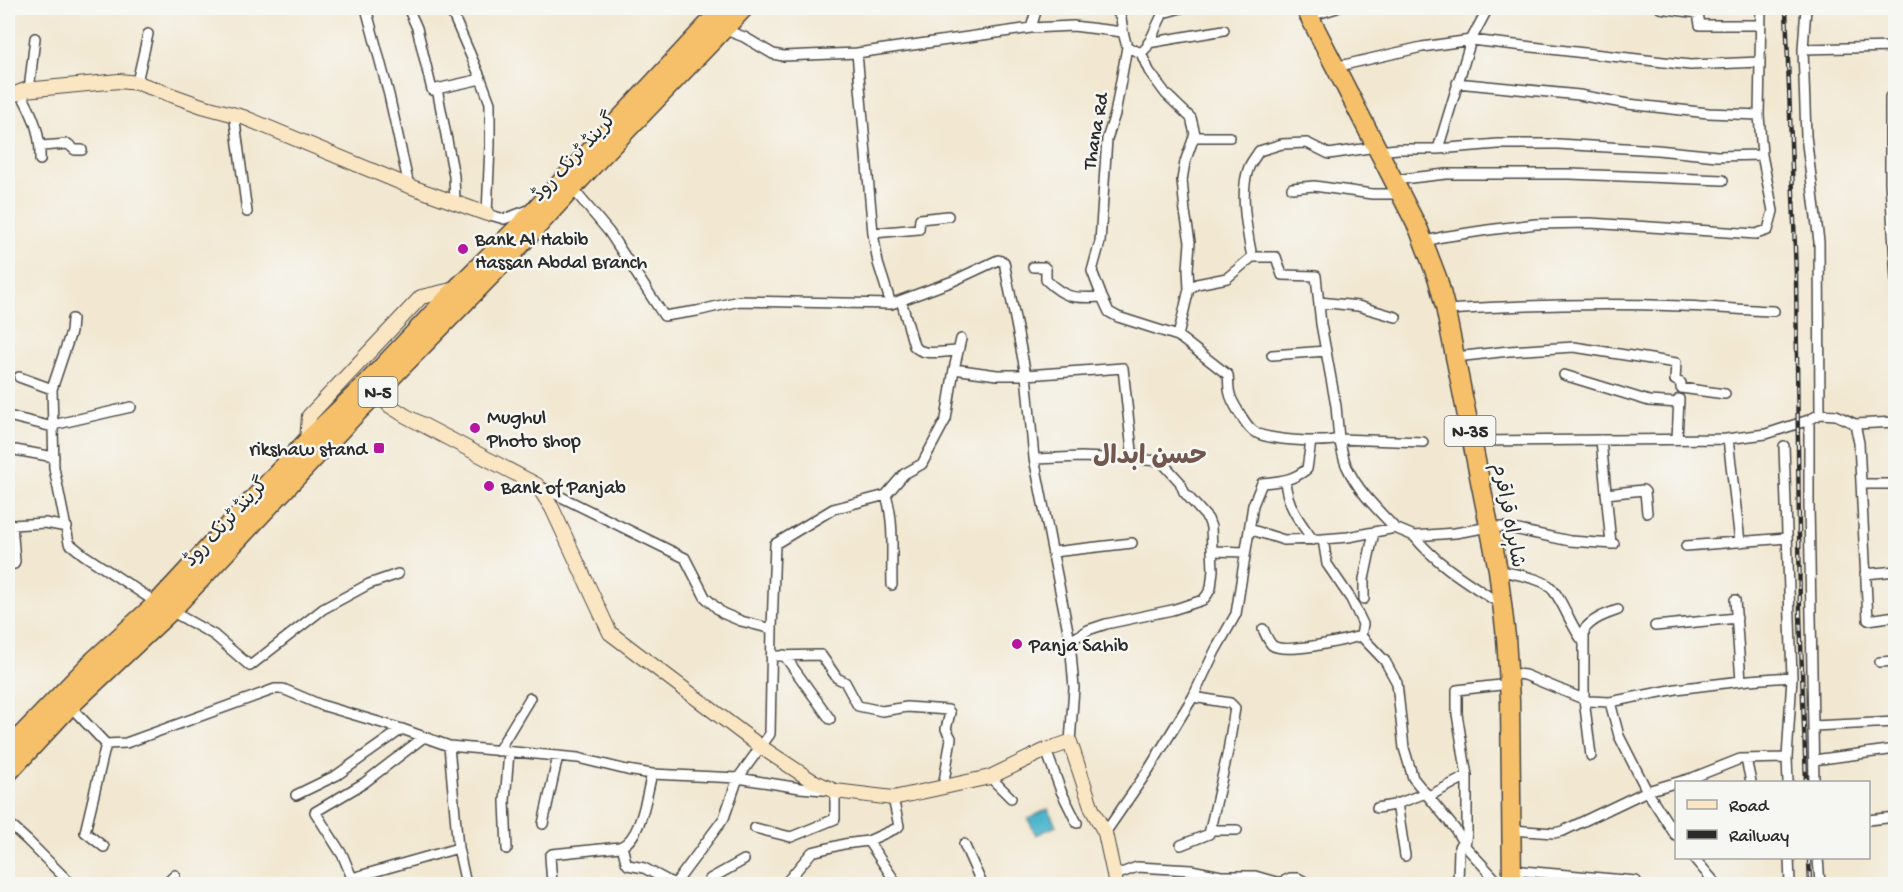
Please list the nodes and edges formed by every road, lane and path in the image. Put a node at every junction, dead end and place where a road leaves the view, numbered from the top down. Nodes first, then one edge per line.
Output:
1 (366, 8) edge
2 (408, 8) edge
3 (450, 8) edge
4 (1037, 8) edge
5 (1115, 8) edge
6 (1181, 8) edge
7 (1337, 8) edge
8 (1488, 8) edge
9 (1659, 8) edge
10 (1761, 8) edge
11 (1806, 8) edge
12 (735, 10) edge
13 (1307, 12) edge
14 (1761, 25) junction
15 (1031, 28) junction
16 (723, 29) junction
17 (1224, 30) dead end
18 (1123, 32) junction
19 (148, 34) dead end
20 (744, 37) junction
21 (35, 38) dead end
22 (1471, 40) junction
23 (1148, 43) junction
24 (1127, 47) junction
25 (1896, 47) edge
26 (1803, 48) junction
27 (857, 53) junction
28 (1141, 53) junction
29 (1760, 62) junction
30 (1335, 67) junction
31 (481, 79) junction
32 (136, 82) junction
33 (1457, 83) junction
34 (437, 89) junction
35 (19, 93) edge
36 (1890, 97) dead end
37 (234, 114) junction
38 (1759, 115) junction
39 (1194, 137) junction
40 (1230, 137) dead end
41 (41, 146) junction
42 (1893, 146) edge
43 (1377, 149) junction
44 (82, 150) dead end
45 (1438, 150) junction
46 (1762, 155) junction
47 (40, 160) dead end
48 (1723, 180) dead end
49 (1893, 182) edge
50 (409, 186) junction
51 (1397, 187) junction
52 (1292, 188) dead end
53 (573, 189) junction
54 (454, 203) junction
55 (538, 207) junction
56 (247, 212) dead end
57 (487, 214) junction
58 (948, 216) dead end
59 (504, 219) junction
60 (873, 233) junction
61 (505, 241) junction
62 (1424, 242) junction
63 (1252, 257) junction
64 (1033, 267) dead end
65 (1896, 280) edge
66 (1189, 289) junction
67 (1102, 297) junction
68 (896, 302) junction
69 (1319, 302) junction
70 (1446, 310) junction
71 (1773, 311) dead end
72 (1396, 317) dead end
73 (72, 319) dead end
74 (1178, 336) junction
75 (961, 339) dead end
76 (958, 351) junction
77 (1326, 351) junction
78 (1272, 355) dead end
79 (1456, 357) junction
80 (954, 369) junction
81 (1026, 375) junction
82 (1564, 375) dead end
83 (19, 377) dead end
84 (1681, 388) junction
85 (52, 389) junction
86 (376, 393) junction
87 (1725, 394) dead end
88 (1679, 403) junction
89 (131, 407) dead end
90 (1820, 414) junction
91 (8, 416) edge
92 (1809, 420) junction
93 (1896, 422) edge
94 (1855, 424) junction
95 (53, 426) junction
96 (1677, 439) junction
97 (1728, 439) junction
98 (1339, 440) junction
99 (1601, 440) junction
100 (1311, 441) junction
101 (1472, 441) junction
102 (1423, 442) dead end
103 (1784, 446) dead end
104 (15, 450) dead end
105 (54, 457) junction
106 (1104, 458) dead end
107 (1035, 459) junction
108 (1285, 481) junction
109 (1861, 484) junction
110 (1896, 484) edge
111 (537, 485) junction
112 (1606, 494) junction
113 (886, 495) junction
114 (1647, 513) dead end
115 (67, 527) junction
116 (1490, 527) junction
117 (1395, 528) junction
118 (1249, 529) junction
119 (1374, 532) junction
120 (1414, 536) junction
121 (1787, 538) junction
122 (1318, 539) junction
123 (1740, 542) junction
124 (1132, 543) dead end
125 (1686, 546) dead end
126 (1213, 550) junction
127 (1053, 552) junction
128 (1245, 552) junction
129 (8, 565) edge
130 (1498, 570) junction
131 (1896, 571) edge
132 (1865, 573) junction
133 (398, 574) dead end
134 (892, 585) dead end
135 (1364, 599) dead end
136 (1735, 600) dead end
137 (1502, 605) junction
138 (164, 607) junction
139 (1618, 610) dead end
140 (1896, 616) edge
141 (1737, 618) junction
142 (1655, 626) dead end
143 (772, 629) junction
144 (1263, 629) dead end
145 (1360, 636) junction
146 (1583, 641) junction
147 (1070, 642) junction
148 (784, 655) junction
149 (771, 656) junction
150 (1896, 661) edge
151 (1880, 662) dead end
152 (1792, 677) junction
153 (1509, 678) junction
154 (1741, 681) junction
155 (1193, 697) junction
156 (530, 698) dead end
157 (1584, 699) junction
158 (1610, 702) junction
159 (70, 706) junction
160 (831, 719) dead end
161 (1896, 723) edge
162 (1813, 726) junction
163 (402, 729) junction
164 (424, 737) junction
165 (1070, 742) junction
166 (106, 744) junction
167 (449, 746) junction
168 (761, 747) junction
169 (8, 749) edge
170 (1896, 749) edge
171 (1046, 750) junction
172 (498, 751) junction
173 (509, 752) junction
174 (558, 756) junction
175 (1591, 756) dead end
176 (1788, 758) junction
177 (1746, 759) junction
178 (1814, 760) junction
179 (8, 773) edge
180 (652, 774) junction
181 (1467, 776) junction
182 (990, 777) junction
183 (738, 778) junction
184 (1682, 781) edge
185 (1751, 781) edge
186 (1788, 781) edge
187 (1815, 781) edge
188 (1675, 783) edge
189 (943, 788) junction
190 (835, 791) junction
191 (1647, 791) junction
192 (296, 795) dead end
193 (1427, 795) junction
194 (893, 798) junction
195 (1011, 798) dead end
196 (1397, 803) junction
197 (1377, 808) dead end
198 (1896, 817) edge
199 (1870, 820) edge
200 (8, 823) edge
201 (1077, 823) dead end
202 (543, 824) dead end
203 (755, 828) dead end
204 (1210, 830) junction
205 (1237, 830) dead end
206 (1511, 830) junction
207 (1105, 832) junction
208 (1675, 833) edge
209 (868, 841) junction
210 (964, 844) dead end
211 (1464, 844) junction
212 (1181, 845) dead end
213 (622, 846) junction
214 (104, 847) dead end
215 (458, 848) junction
216 (507, 849) dead end
217 (1405, 856) dead end
218 (1695, 859) edge
219 (1789, 859) edge
220 (1818, 859) edge
221 (744, 860) dead end
222 (175, 875) dead end
223 (1116, 880) edge
224 (1508, 880) edge
225 (1636, 881) dead end
226 (1713, 883) edge
227 (71, 885) edge
228 (166, 885) edge
229 (466, 885) edge
230 (552, 885) edge
231 (674, 885) edge
232 (708, 885) edge
233 (786, 885) edge
234 (897, 885) edge
235 (982, 885) edge
236 (1309, 885) edge
237 (1458, 885) edge
238 (1790, 885) edge
239 (1820, 885) edge

1 - 50 street
2 - 34 street
3 - 31 street
4 - 15 street
5 - 18 street, Thana Rd
6 - 23 street
7 - 13 street
8 - 22 street
9 - 14 street
10 - 14 street
11 - 26 street
12 - 16 highway, گرینڈ ٹرنک روڈ / N-5
12 - 20 street
12 - 55 highway, گرینڈ ٹرنک روڈ / N-5
13 - 30 highway, شاہراہ قراقرم / N-35
14 - 29 street
15 - 18 street
15 - 27 street
16 - 20 street
16 - 53 highway, گرینڈ ٹرنک روڈ / N-5
17 - 23 street
18 - 24 street, Thana Rd
19 - 32 street
20 - 27 street
21 - 35 street
22 - 29 street
22 - 30 street
22 - 33 street
23 - 28 street
24 - 28 street
24 - 67 street, Thana Rd
25 - 26 street
26 - 90 street
27 - 60 street
28 - 39 street
29 - 38 street
30 - 43 highway, شاہراہ قراقرم / N-35
31 - 34 street
31 - 57 street
32 - 35 main road
32 - 37 main road
33 - 38 street
33 - 45 street
34 - 54 street
35 - 41 street
36 - 42 street
37 - 50 main road
37 - 56 street
38 - 46 street
39 - 40 street
39 - 66 street
41 - 44 street
41 - 47 street
42 - 49 street
43 - 45 street
43 - 51 highway, شاہراہ قراقرم / N-35
43 - 63 street
45 - 46 street
46 - 62 street
48 - 51 street
49 - 65 street
50 - 54 main road
51 - 52 street
51 - 62 highway, شاہراہ قراقرم / N-35
53 - 68 street
53 - 86 highway, گرینڈ ٹرنک روڈ / N-5
54 - 57 main road
55 - 59 street
55 - 61 highway, گرینڈ ٹرنک روڈ / N-5
57 - 59 street
58 - 60 street
59 - 61 street
60 - 68 street
61 - 138 highway, گرینڈ ٹرنک روڈ / N-5
62 - 70 highway, شاہراہ قراقرم / N-35
63 - 66 street
63 - 69 street
64 - 67 street
66 - 74 street
67 - 74 street
68 - 76 street
68 - 81 street
69 - 72 street
69 - 77 street
70 - 71 street
70 - 79 highway, شاہراہ قراقرم / N-35
73 - 85 street
74 - 100 street
75 - 76 street
76 - 80 street
77 - 78 street
77 - 98 street
79 - 84 street
79 - 101 highway, شاہراہ قراقرم / N-35
80 - 81 street
80 - 113 street
81 - 107 street
81 - 126 street
82 - 88 street
83 - 85 street
84 - 87 street
84 - 88 street
85 - 95 street
86 - 111 main road
86 - 138 highway, گرینڈ ٹرنک روڈ / N-5
88 - 96 street
89 - 95 street
90 - 92 street
90 - 94 street
91 - 95 street
92 - 97 street
92 - 162 street
93 - 94 street
94 - 109 street
95 - 105 street
96 - 97 street
96 - 99 street
97 - 123 street
98 - 100 street
98 - 102 street
98 - 117 street
99 - 101 street
99 - 112 street
100 - 108 street
101 - 116 highway, شاہراہ قراقرم / N-35
103 - 121 street
104 - 105 street
105 - 115 street
106 - 107 street
107 - 127 street
108 - 118 street
108 - 122 street
109 - 110 street
109 - 132 street
111 - 143 street
111 - 168 main road
112 - 114 street
112 - 116 street
113 - 134 street
113 - 143 street
115 - 129 street
115 - 138 street
116 - 120 street
116 - 130 highway, شاہراہ قراقرم / N-35
117 - 119 street
117 - 120 street
118 - 122 street
118 - 128 street
119 - 122 street
119 - 135 street
120 - 137 street
121 - 123 street
121 - 152 street
122 - 145 street
123 - 125 street
124 - 127 street
126 - 128 street
126 - 147 street
127 - 147 street
128 - 155 street
130 - 137 highway, شاہراہ قراقرم / N-35
130 - 146 street
131 - 132 street
132 - 140 street
133 - 138 street
136 - 141 street
137 - 153 highway, شاہراہ قراقرم / N-35
138 - 159 highway, گرینڈ ٹرنک روڈ / N-5
138 - 169 highway, گرینڈ ٹرنک روڈ / N-5
139 - 146 street
141 - 142 street
141 - 154 street
143 - 149 street
144 - 145 street
145 - 193 street
146 - 157 street
147 - 165 street
148 - 149 street
148 - 160 street
148 - 189 street
149 - 168 street
150 - 151 street
152 - 154 street
152 - 176 street
153 - 157 street
153 - 181 street
153 - 206 highway, شاہراہ قراقرم / N-35
154 - 158 street
155 - 204 street
155 - 207 street
156 - 172 street
157 - 158 street
157 - 175 street
158 - 191 street
159 - 166 street
159 - 179 highway, گرینڈ ٹرنک روڈ / N-5
161 - 162 street
162 - 178 street
163 - 164 street
163 - 166 street
163 - 192 street
164 - 167 street
164 - 215 street
165 - 171 main road
165 - 207 main road
166 - 214 street
167 - 172 street
167 - 215 street
168 - 183 street
168 - 190 main road
170 - 178 street
171 - 182 main road
171 - 201 street
172 - 173 street
173 - 174 street
173 - 216 street
174 - 180 street
174 - 202 street
176 - 177 street
176 - 186 street
177 - 184 street
177 - 185 street
178 - 187 street
180 - 183 street
180 - 213 street
181 - 193 street
181 - 211 street
182 - 189 main road
182 - 195 street
183 - 190 street
183 - 231 street
188 - 191 street
189 - 194 main road
190 - 194 main road
190 - 203 street
191 - 206 street
191 - 208 street
193 - 196 street
193 - 211 street
194 - 209 street
196 - 197 street
196 - 217 street
198 - 199 street
200 - 227 street
204 - 205 street
204 - 212 street
206 - 224 highway, شاہراہ قراقرم / N-35
207 - 223 main road
209 - 233 street
209 - 234 street
210 - 235 street
211 - 224 street
211 - 237 street
213 - 230 street
213 - 231 street
215 - 229 street
218 - 226 street
219 - 238 street
220 - 239 street
221 - 232 street
222 - 228 street
223 - 236 street
224 - 225 street

